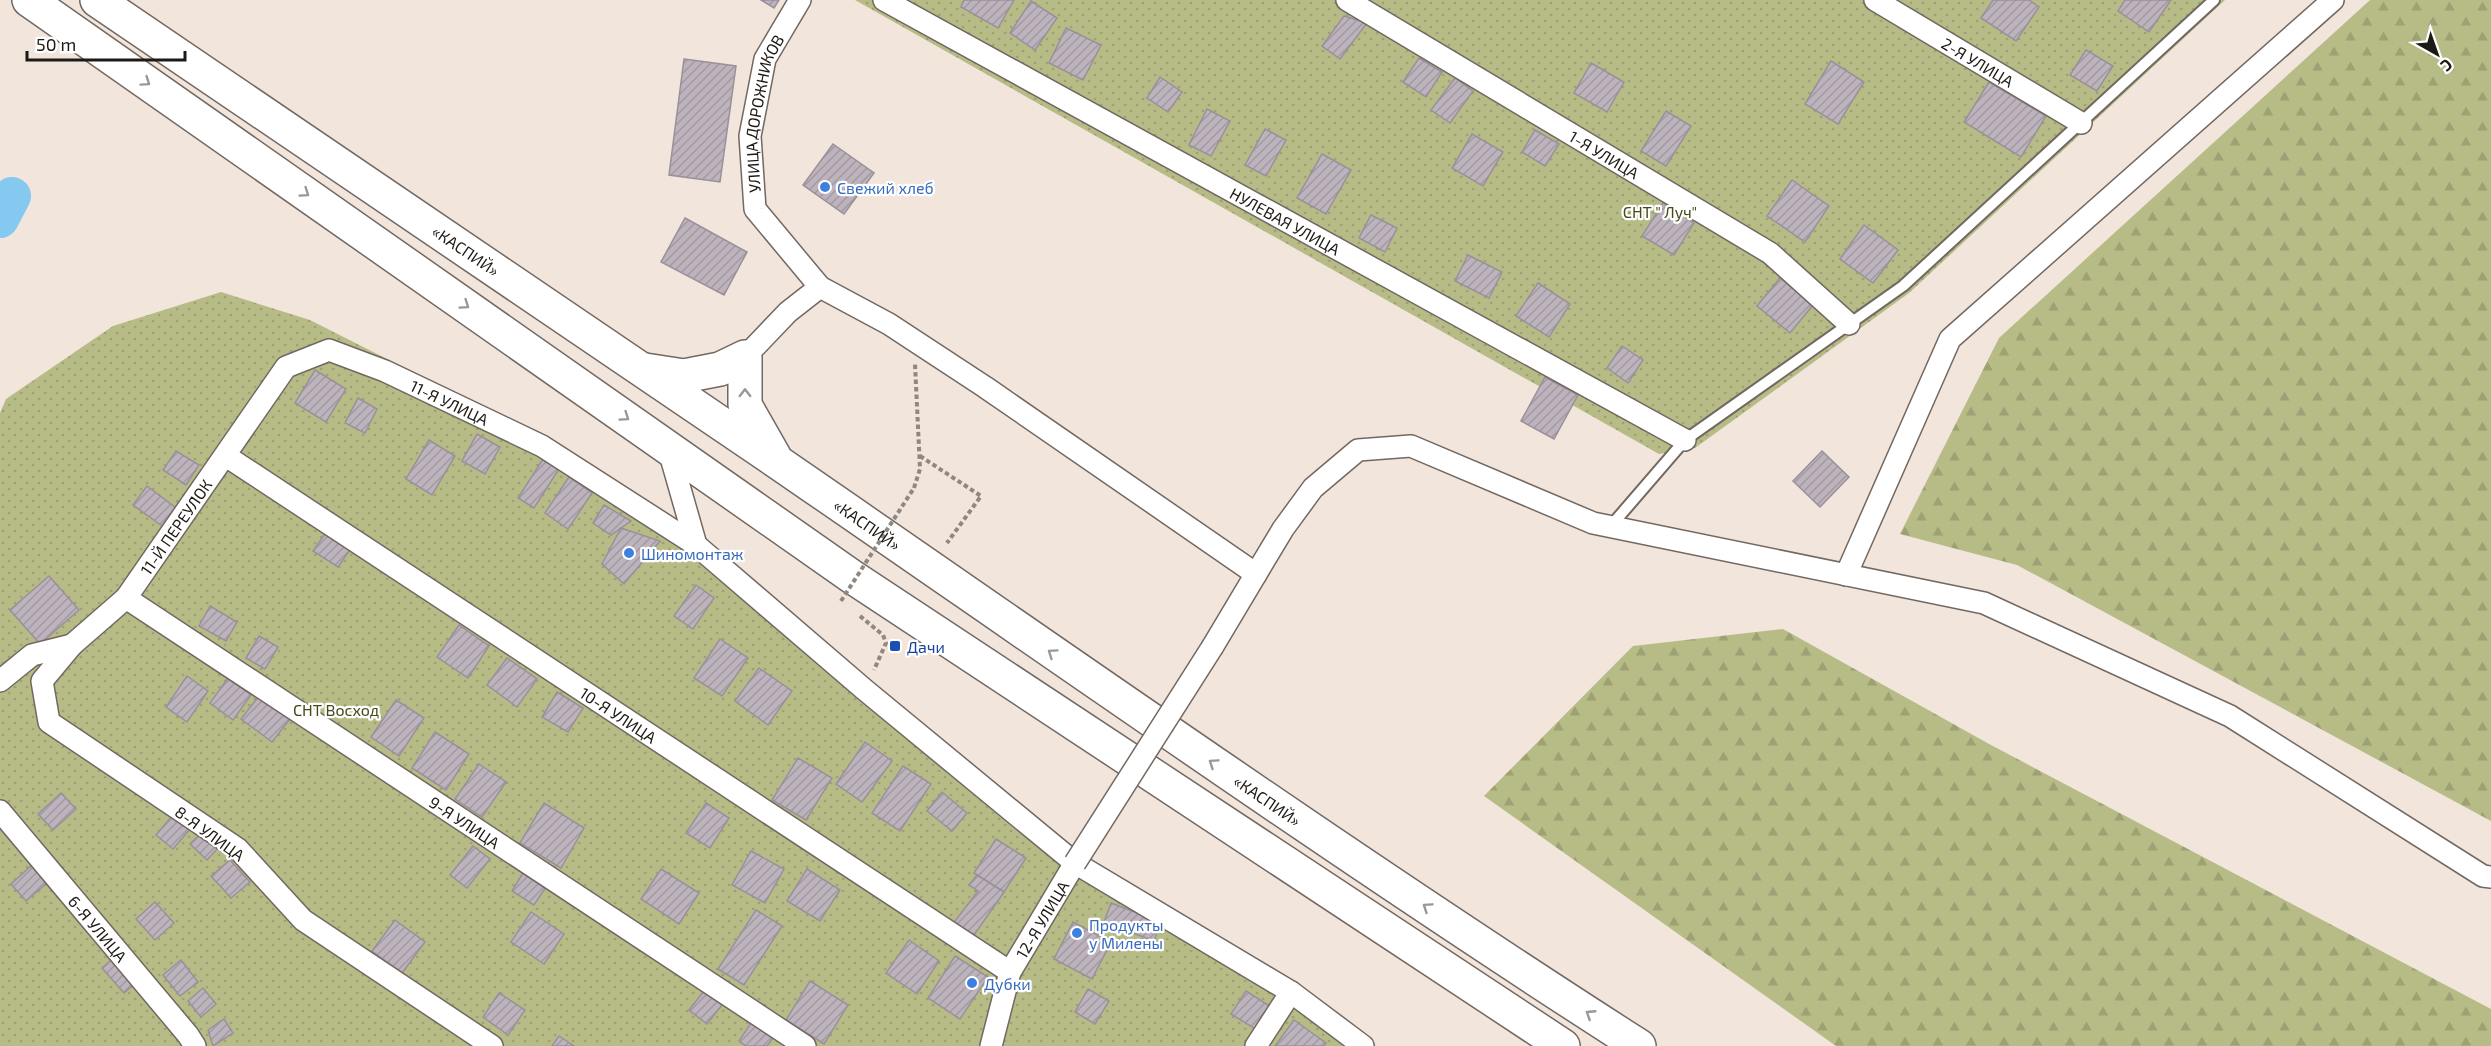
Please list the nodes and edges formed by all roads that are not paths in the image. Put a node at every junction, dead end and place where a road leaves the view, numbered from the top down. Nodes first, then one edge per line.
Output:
1 (29, 0) edge
2 (97, 0) edge
3 (800, 0) edge
4 (884, 0) edge
5 (1347, 0) edge
6 (1875, 0) edge
7 (2214, 0) edge
8 (2333, 0) edge
9 (2081, 123) junction
10 (820, 287) junction
11 (1849, 324) junction
12 (745, 357) junction
13 (642, 370) junction
14 (1685, 440) junction
15 (668, 447) junction
16 (226, 456) junction
17 (778, 462) junction
18 (1610, 527) junction
19 (696, 546) junction
20 (1256, 574) junction
21 (1846, 575) junction
22 (126, 598) junction
23 (72, 645) junction
24 (0, 681) edge
25 (0, 811) edge
26 (1075, 863) junction
27 (2491, 878) edge
28 (1010, 972) junction
29 (1291, 992) junction
30 (195, 1046) edge
31 (492, 1046) edge
32 (805, 1046) edge
33 (991, 1046) edge
34 (1256, 1046) edge
35 (1363, 1046) edge
36 (1563, 1046) edge
37 (1639, 1046) edge

1 -> 15 highway
2 - 13 highway, «КАСПИЙ»
3 - 10 street, УЛИЦА ДОРОЖНИКОВ
4 - 14 street, НУЛЕВАЯ УЛИЦА
5 - 11 street, 1-Я УЛИЦА
6 - 9 street, 2-Я УЛИЦА
7 - 9 lane
8 - 21 street
9 - 11 lane
10 - 12 street
10 - 20 street
11 - 14 lane
12 - 13 highway
17 -> 12 highway
13 - 17 highway, «КАСПИЙ»
14 - 18 lane
15 - 19 street
15 - 36 highway
16 - 19 street, 11-Я УЛИЦА
16 - 22 street, 11-Й ПЕРЕУЛОК
16 - 28 street, 10-Я УЛИЦА
37 -> 17 highway, «КАСПИЙ»
18 - 20 street, 12-Я УЛИЦА
18 - 21 street, 12-Я УЛИЦА
19 - 26 street, 11-Я УЛИЦА
20 - 26 street, 12-Я УЛИЦА, bridge
21 - 27 street, 12-Я УЛИЦА
22 - 23 street, 8-Я УЛИЦА
22 - 32 street, 9-Я УЛИЦА
23 - 24 street
23 - 31 street, 8-Я УЛИЦА
25 - 30 street, 6-Я УЛИЦА
26 - 28 street, 12-Я УЛИЦА
26 - 29 street, 11-Я УЛИЦА
28 - 33 street, 12-Я УЛИЦА
29 - 34 street
29 - 35 street, 11-Я УЛИЦА

